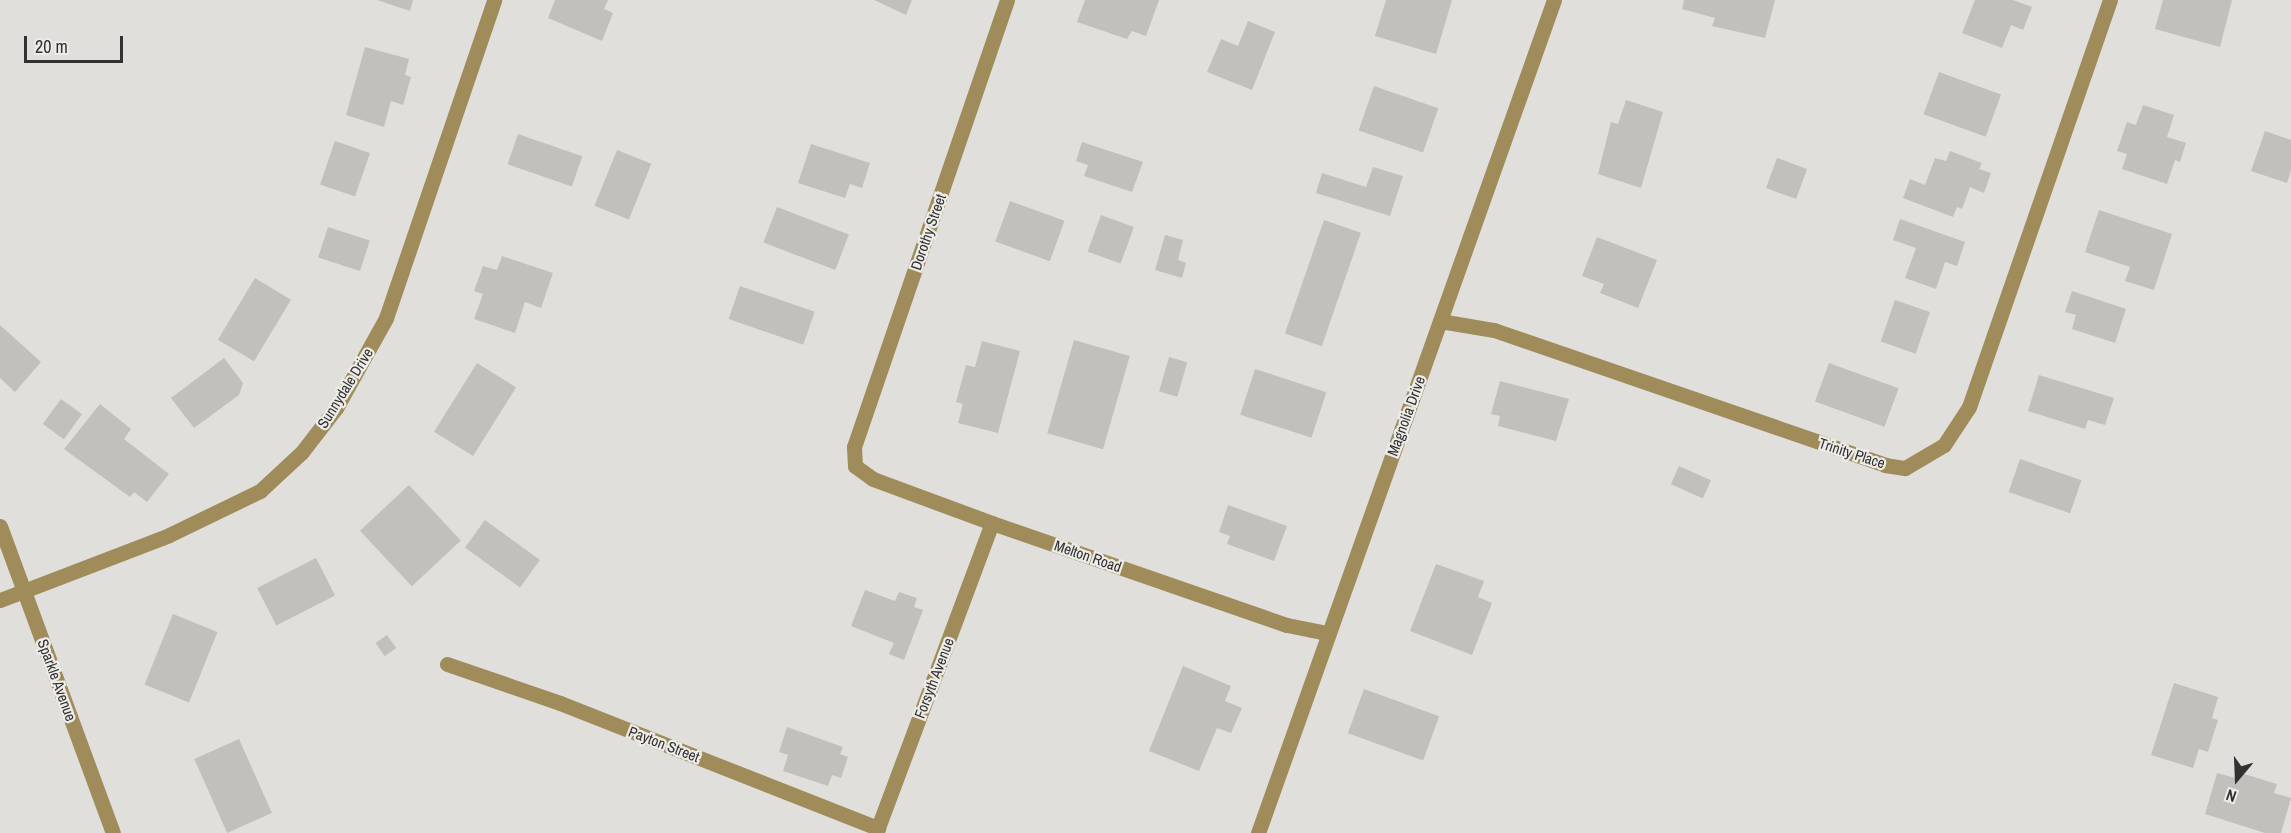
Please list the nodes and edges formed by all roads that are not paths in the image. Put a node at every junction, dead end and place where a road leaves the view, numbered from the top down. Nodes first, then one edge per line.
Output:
1 (494, 0) edge
2 (1007, 0) edge
3 (1554, 0) edge
4 (2110, 0) edge
5 (1440, 321) junction
6 (855, 466) joint
7 (992, 523) junction
8 (0, 526) edge
9 (25, 592) junction
10 (0, 600) edge
11 (1327, 633) junction
12 (447, 664) dead end
13 (877, 831) edge
14 (113, 833) edge
15 (1258, 833) edge

1 - 9 street, Sunnydale Drive
2 - 6 street, Dorothy Street
3 - 5 street, Magnolia Drive
4 - 5 street, Trinity Place
5 - 11 street, Magnolia Drive
6 - 7 street, Melton Road
7 - 11 street, Melton Road
7 - 13 street, Forsyth Avenue
8 - 9 street, Sparkle Avenue
9 - 10 street, Sunnydale Drive
9 - 14 street, Sparkle Avenue
11 - 15 street, Magnolia Drive
12 - 13 street, Payton Street

